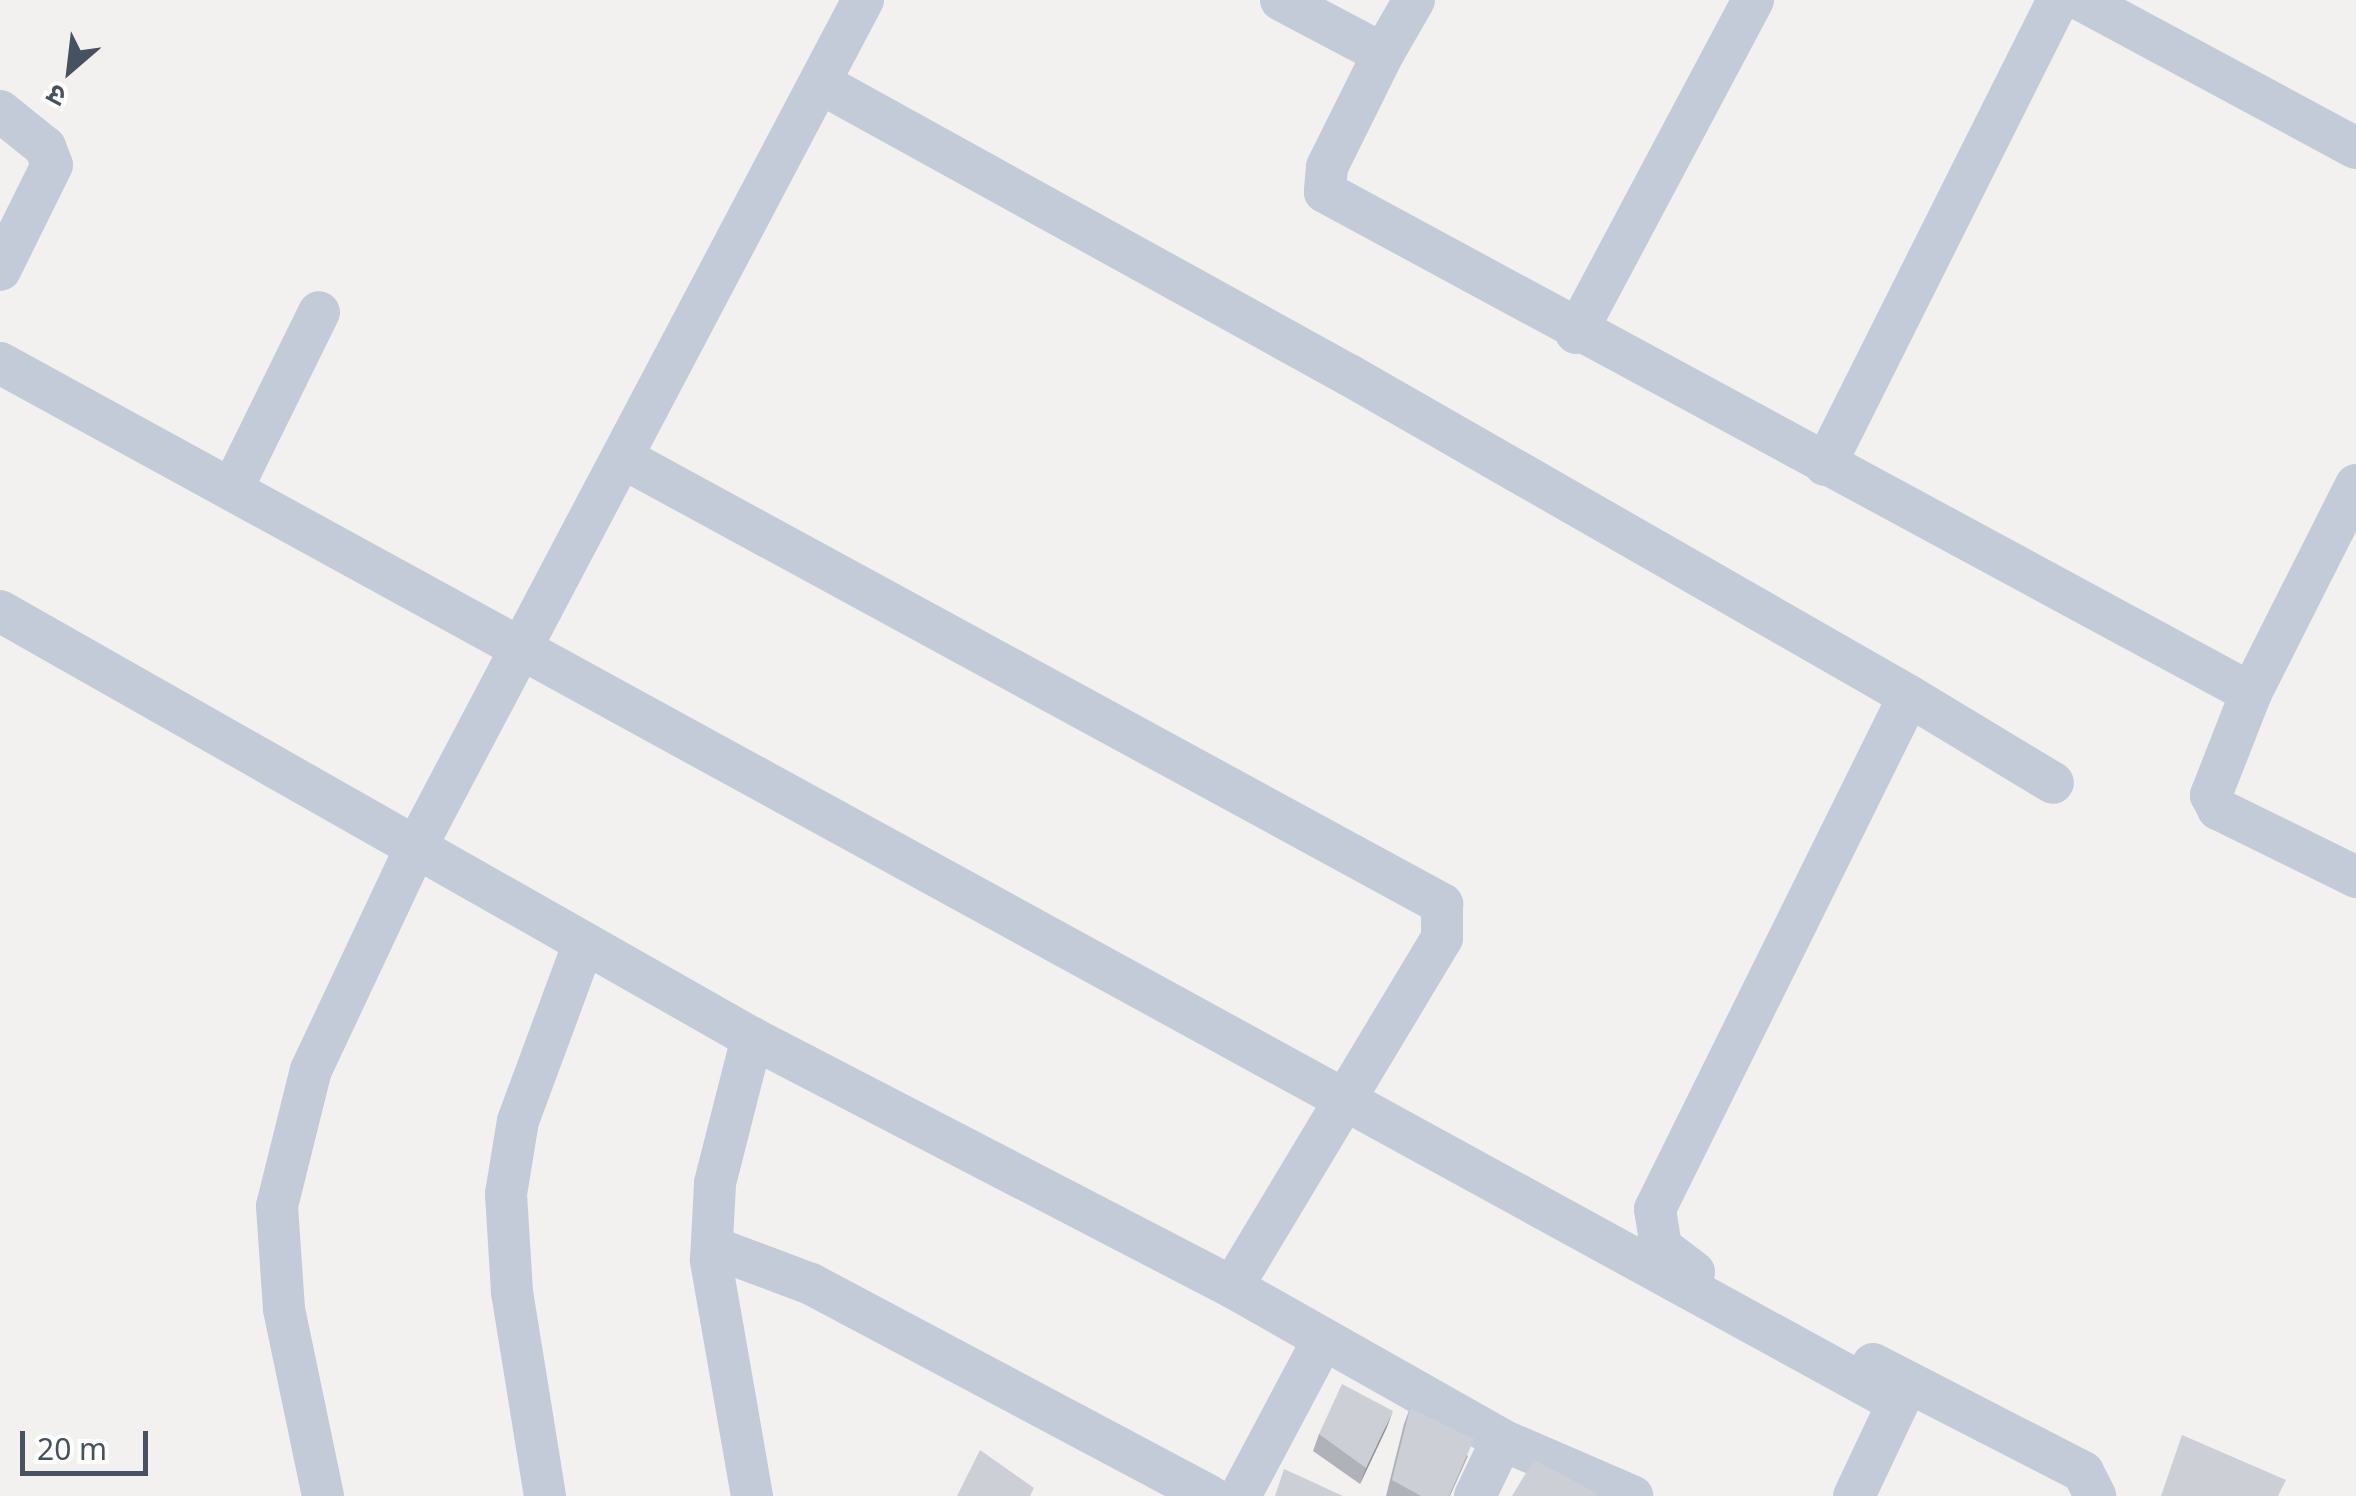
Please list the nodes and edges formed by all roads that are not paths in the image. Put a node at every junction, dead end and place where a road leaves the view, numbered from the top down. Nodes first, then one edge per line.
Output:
1 (863, 0) edge
2 (1281, 0) edge
3 (1414, 0) edge
4 (1753, 0) edge
5 (2058, 0) edge
6 (2081, 0) edge
7 (1384, 54) junction
8 (822, 84) junction
9 (0, 111) edge
10 (2356, 148) edge
11 (0, 270) edge
12 (319, 312) dead end
13 (1576, 333) junction
14 (0, 363) edge
15 (623, 458) junction
16 (1825, 465) junction
17 (2356, 485) edge
18 (232, 489) junction
19 (0, 612) edge
20 (518, 651) junction
21 (2251, 693) junction
22 (1909, 696) junction
23 (2053, 783) dead end
24 (416, 847) junction
25 (2356, 878) edge
26 (584, 943) junction
27 (752, 1038) junction
28 (1347, 1096) junction
29 (712, 1247) junction
30 (1232, 1286) junction
31 (1323, 1340) junction
32 (1502, 1440) junction
33 (759, 1491) edge
34 (323, 1496) edge
35 (545, 1496) edge
36 (1209, 1496) edge
37 (1240, 1496) edge
38 (1475, 1496) edge
39 (1632, 1496) edge
40 (1854, 1496) edge
41 (2095, 1496) edge

1 - 8 street
2 - 7 street
3 - 7 street
4 - 13 street
5 - 16 street
6 - 10 street
7 - 13 street
8 - 15 street
8 - 22 street
9 - 11 street
12 - 18 street
13 - 16 street
14 - 18 street
15 - 20 street
15 - 28 street
16 - 21 street
17 - 21 street
18 - 20 street
19 - 24 street
20 - 24 street
20 - 28 street
21 - 25 street
22 - 23 street
22 - 41 street
24 - 26 street
24 - 34 street
26 - 27 street
26 - 35 street
27 - 29 street
27 - 30 street
28 - 30 street
28 - 40 street
29 - 33 street
29 - 36 street
30 - 31 street
31 - 32 street
31 - 37 street
32 - 38 street
32 - 39 street

